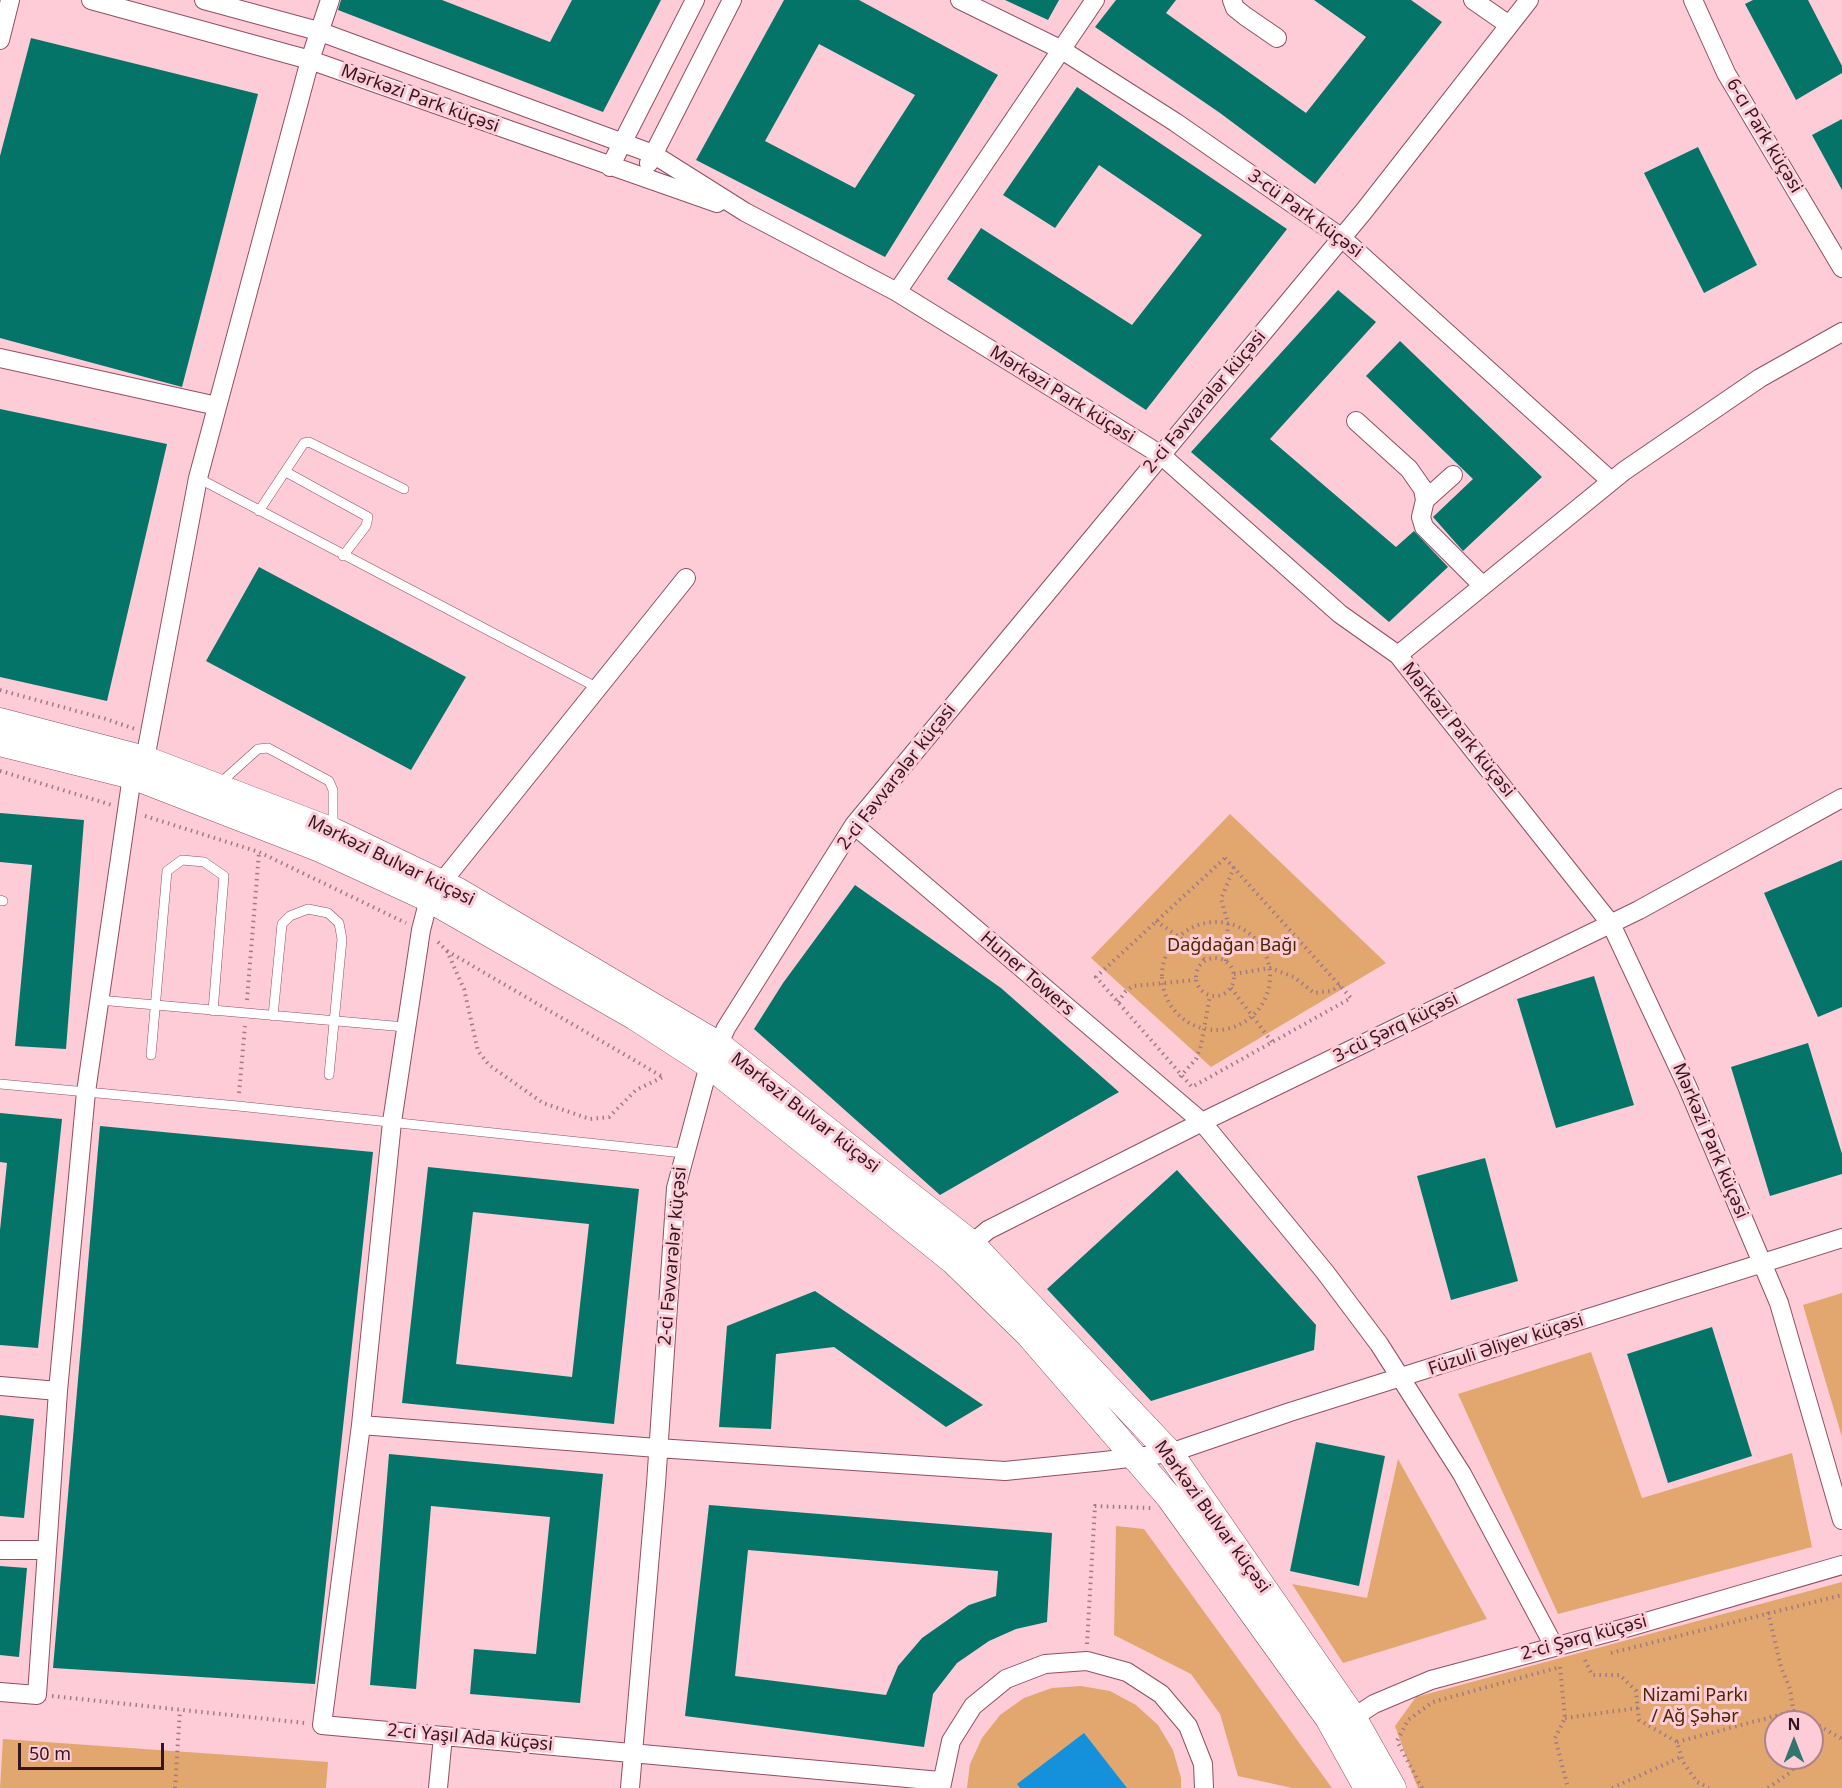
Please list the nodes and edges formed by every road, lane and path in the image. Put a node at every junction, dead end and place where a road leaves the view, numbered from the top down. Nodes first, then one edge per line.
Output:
1 (10, 0) edge
2 (91, 0) edge
3 (204, 0) edge
4 (330, 0) edge
5 (695, 0) edge
6 (732, 0) edge
7 (960, 0) edge
8 (1095, 0) edge
9 (1233, 0) edge
10 (1473, 0) edge
11 (1529, 0) edge
12 (1693, 0) edge
13 (1509, 25) junction
14 (318, 31) junction
15 (1277, 38) dead end
16 (0, 40) edge
17 (1062, 50) junction
18 (310, 60) junction
19 (622, 143) junction
20 (653, 154) junction
21 (610, 167) junction
22 (641, 178) junction
23 (745, 212) junction
24 (1342, 238) junction
25 (1842, 268) edge
26 (897, 292) junction
27 (1842, 332) edge
28 (0, 358) edge
29 (217, 406) junction
30 (1356, 421) dead end
31 (1161, 455) junction
32 (286, 472) junction
33 (1453, 475) dead end
34 (198, 478) junction
35 (1611, 481) junction
36 (404, 489) dead end
37 (1425, 500) junction
38 (259, 511) junction
39 (343, 556) junction
40 (686, 578) dead end
41 (1483, 586) junction
42 (1398, 655) junction
43 (596, 687) junction
44 (0, 690) edge
45 (0, 721) edge
46 (0, 742) edge
47 (142, 757) junction
48 (216, 786) junction
49 (1842, 798) edge
50 (854, 825) junction
51 (333, 831) junction
52 (259, 852) dead end
53 (1234, 867) junction
54 (435, 891) junction
55 (1156, 921) junction
56 (1228, 923) junction
57 (1611, 924) junction
58 (1179, 937) junction
59 (447, 951) dead end
60 (1205, 960) junction
61 (1226, 961) junction
62 (1270, 968) junction
63 (1234, 974) junction
64 (1196, 980) junction
65 (1163, 984) junction
66 (1341, 985) junction
67 (1231, 988) junction
68 (1210, 995) junction
69 (99, 1000) junction
70 (1118, 1002) junction
71 (155, 1005) junction
72 (213, 1011) junction
73 (246, 1014) junction
74 (273, 1016) junction
75 (1254, 1016) junction
76 (334, 1022) junction
77 (405, 1027) junction
78 (1205, 1030) junction
79 (1272, 1042) junction
80 (714, 1054) junction
81 (151, 1055) dead end
82 (329, 1075) dead end
83 (1182, 1076) junction
84 (663, 1077) dead end
85 (0, 1084) edge
86 (1163, 1090) junction
87 (86, 1092) junction
88 (238, 1106) junction
89 (392, 1122) junction
90 (1202, 1122) junction
91 (683, 1153) junction
92 (1842, 1238) edge
93 (971, 1243) junction
94 (953, 1262) junction
95 (1761, 1263) junction
96 (1401, 1378) junction
97 (0, 1386) edge
98 (58, 1391) junction
99 (361, 1425) junction
100 (657, 1448) junction
101 (1170, 1452) junction
102 (1132, 1456) junction
103 (1837, 1488) edge
104 (1152, 1508) dead end
105 (1842, 1520) edge
106 (0, 1550) edge
107 (47, 1550) junction
108 (1842, 1566) edge
109 (1842, 1595) edge
110 (1768, 1612) junction
111 (1554, 1646) junction
112 (1608, 1654) dead end
113 (1596, 1657) dead end
114 (1585, 1660) junction
115 (1087, 1661) junction
116 (1576, 1662) dead end
117 (1568, 1665) dead end
118 (1560, 1667) junction
119 (0, 1692) edge
120 (37, 1695) junction
121 (1638, 1708) junction
122 (180, 1710) junction
123 (1794, 1710) edge
124 (1565, 1718) junction
125 (1764, 1719) edge
126 (1344, 1723) junction
127 (322, 1725) junction
128 (1824, 1728) edge
129 (443, 1736) junction
130 (1842, 1739) edge
131 (1677, 1742) junction
132 (632, 1753) junction
133 (1682, 1757) junction
134 (1792, 1770) edge
135 (941, 1785) edge
136 (175, 1788) edge
137 (438, 1788) edge
138 (630, 1788) edge
139 (1204, 1788) edge
140 (1367, 1788) edge
141 (1393, 1788) edge
142 (1422, 1788) edge
143 (1568, 1788) edge
144 (1612, 1788) edge
145 (1709, 1788) edge
146 (1768, 1788) edge

1 - 16 street
2 - 18 street, Mərkəzi Park küçəsi
3 - 14 street, Mərkəzi Park küçəsi
4 - 14 street
5 - 19 street
6 - 20 street
7 - 17 street, 3-cü Park küçəsi
8 - 17 street
9 - 15 street
10 - 13 street
11 - 13 street, 2-ci Fəvvarələr küçəsi
12 - 25 street, 6-cı Park küçəsi
13 - 24 street, 2-ci Fəvvarələr küçəsi
14 - 18 street
14 - 19 street, Mərkəzi Park küçəsi
17 - 24 street, 3-cü Park küçəsi
17 - 26 street
18 - 21 street, Mərkəzi Park küçəsi
18 - 29 street
19 - 20 street, Mərkəzi Park küçəsi
19 - 21 street
20 - 22 street
20 - 23 street, Mərkəzi Park küçəsi
21 - 22 street, Mərkəzi Park küçəsi
22 - 23 street, Mərkəzi Park küçəsi
23 - 26 street, Mərkəzi Park küçəsi
24 - 31 street, 2-ci Fəvvarələr küçəsi
24 - 35 street, 3-cü Park küçəsi
26 - 31 street, Mərkəzi Park küçəsi
27 - 35 street
28 - 29 street
29 - 34 street
30 - 37 street
31 - 42 street, Mərkəzi Park küçəsi
31 - 50 street, 2-ci Fəvvarələr küçəsi
32 - 36 lane
32 - 38 lane
32 - 39 lane
33 - 37 street
34 - 38 lane
34 - 47 street
35 - 41 street
37 - 41 street
38 - 39 lane
39 - 43 lane
40 - 43 street
41 - 42 street
42 - 57 street, Mərkəzi Park küçəsi
43 - 54 street
44 - 47 path
45 - 47 street, Mərkəzi Bulvar küçəsi
46 - 47 street, Mərkəzi Bulvar küçəsi
47 - 48 street, Mərkəzi Bulvar küçəsi
47 - 54 street, Mərkəzi Bulvar küçəsi
47 - 69 street
48 - 51 street, Mərkəzi Bulvar küçəsi
48 - 51 lane
49 - 57 street, 3-cü Şərq küçəsi
50 - 80 street, 2-ci Fəvvarələr küçəsi
50 - 86 street, Huner Towers
51 - 54 street, Mərkəzi Bulvar küçəsi
52 - 73 path
53 - 55 path
53 - 56 path
53 - 66 path
54 - 77 street
54 - 80 street, Mərkəzi Bulvar küçəsi
55 - 58 path
55 - 70 path
56 - 58 path
56 - 61 path
56 - 62 path
57 - 90 street, 3-cü Şərq küçəsi
57 - 95 street, Mərkəzi Park küçəsi
58 - 60 path
58 - 65 path
59 - 84 path
60 - 61 path
60 - 64 path
61 - 63 path
62 - 63 path
62 - 66 path
62 - 75 path
63 - 67 path
64 - 65 path
64 - 68 path
65 - 70 path
65 - 78 path
66 - 79 path
67 - 68 path
67 - 75 path
68 - 78 path
69 - 71 lane
69 - 87 street
70 - 83 path
71 - 72 lane
71 - 72 lane
71 - 81 lane
72 - 73 lane
73 - 74 lane
73 - 88 path
74 - 76 lane
74 - 76 lane
75 - 78 path
75 - 79 path
76 - 77 lane
76 - 82 lane
77 - 89 street
78 - 83 path
79 - 83 path
80 - 91 street, 2-ci Fəvvarələr küçəsi
80 - 93 street, Mərkəzi Bulvar küçəsi
80 - 94 street, Mərkəzi Bulvar küçəsi
83 - 86 path
85 - 87 lane
86 - 90 street, Huner Towers
87 - 88 lane
87 - 98 street
88 - 89 lane
89 - 91 lane
89 - 99 street
90 - 93 street, 3-cü Şərq küçəsi
90 - 96 street, Huner Towers
91 - 100 street, 2-ci Fəvvarələr küçəsi
92 - 95 street, Füzuli Əliyev küçəsi
93 - 94 street, 3-cü Şərq küçəsi
93 - 101 street, Mərkəzi Bulvar küçəsi
94 - 102 street, Mərkəzi Bulvar küçəsi
95 - 96 street, Füzuli Əliyev küçəsi
95 - 103 street, Mərkəzi Park küçəsi
96 - 101 street, Füzuli Əliyev küçəsi
96 - 111 street, Huner Towers
97 - 98 street
98 - 107 street
99 - 100 street, Füzuli Əliyev küçəsi
99 - 127 street
100 - 102 street, Füzuli Əliyev küçəsi
100 - 132 street, 2-ci Fəvvarələr küçəsi
101 - 102 street, Füzuli Əliyev küçəsi
101 - 126 street, Mərkəzi Bulvar küçəsi
102 - 126 street, Mərkəzi Bulvar küçəsi
103 - 105 street, Mərkəzi Park küçəsi
104 - 115 path
106 - 107 street
107 - 120 street
108 - 111 street, 2-ci Şərq küçəsi
109 - 110 path
110 - 112 path
110 - 123 path
111 - 126 street, 2-ci Şərq küçəsi
113 - 114 path
114 - 116 path
114 - 121 path
115 - 135 street
115 - 139 street
117 - 118 path
118 - 124 path
118 - 142 path
119 - 120 street
120 - 122 path
121 - 124 path
121 - 131 path
122 - 127 path
122 - 136 path
124 - 143 path
125 - 131 path
126 - 140 street, Mərkəzi Bulvar küçəsi
126 - 141 street, Mərkəzi Bulvar küçəsi
127 - 129 street, 2-ci Yaşıl Ada küçəsi
128 - 130 path
129 - 132 street, 2-ci Yaşıl Ada küçəsi
129 - 137 street
131 - 133 path
132 - 135 street, 2-ci Yaşıl Ada küçəsi
132 - 138 street, 2-ci Fəvvarələr küçəsi
133 - 144 path
133 - 145 path
134 - 146 path

